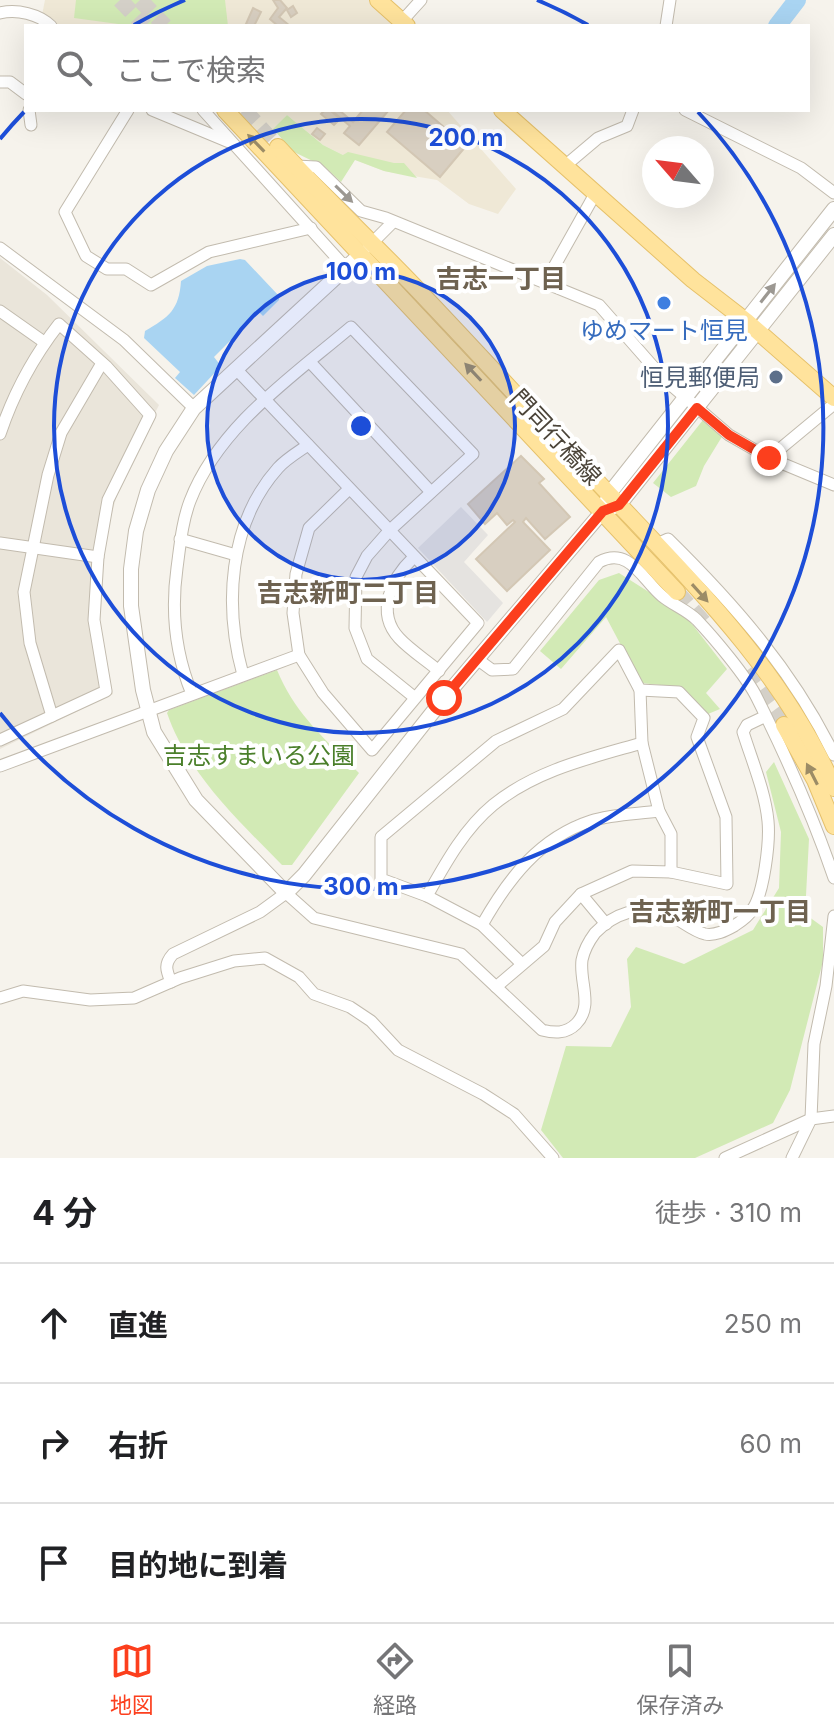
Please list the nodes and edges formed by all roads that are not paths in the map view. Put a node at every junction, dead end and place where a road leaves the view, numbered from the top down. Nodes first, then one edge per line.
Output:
1 (378, 0) edge
2 (421, 0) edge
3 (670, 0) edge
4 (0, 13) edge
5 (49, 24) edge
6 (405, 24) edge
7 (666, 24) edge
8 (0, 82) edge
9 (24, 92) edge
10 (29, 112) edge
11 (127, 112) edge
12 (157, 112) edge
13 (205, 112) edge
14 (227, 112) edge
15 (504, 112) edge
16 (632, 112) edge
17 (689, 112) edge
18 (31, 125) dead end
19 (235, 144) junction
20 (278, 147) tunnel mouth
21 (566, 165) junction
22 (296, 166) junction
23 (834, 193) edge
24 (595, 194) junction
25 (834, 209) edge
26 (393, 222) junction
27 (311, 228) junction
28 (834, 235) edge
29 (0, 248) edge
30 (366, 249) junction
31 (345, 267) junction
32 (545, 283) junction
33 (0, 311) edge
34 (751, 326) junction
35 (44, 342) junction
36 (310, 362) junction
37 (102, 363) junction
38 (236, 369) junction
39 (834, 398) edge
40 (266, 401) junction
41 (692, 403) junction
42 (834, 404) edge
43 (194, 408) junction
44 (0, 434) edge
45 (308, 445) junction
46 (769, 458) junction
47 (834, 485) edge
48 (349, 489) junction
49 (431, 492) junction
50 (614, 500) junction
51 (603, 511) junction
52 (389, 531) junction
53 (180, 539) junction
54 (0, 543) edge
55 (657, 544) junction
56 (32, 548) junction
57 (236, 555) junction
58 (98, 557) junction
59 (413, 558) junction
60 (677, 592) tunnel mouth
61 (299, 655) junction
62 (477, 659) junction
63 (439, 671) junction
64 (243, 675) junction
65 (640, 690) junction
66 (192, 694) junction
67 (414, 697) junction
68 (148, 711) junction
69 (52, 716) junction
70 (764, 717) junction
71 (784, 725) tunnel mouth
72 (0, 740) edge
73 (642, 743) junction
74 (834, 755) edge
75 (0, 766) edge
76 (834, 788) edge
77 (659, 811) junction
78 (834, 826) edge
79 (671, 872) junction
80 (834, 878) edge
81 (286, 893) junction
82 (581, 894) junction
83 (427, 896) junction
84 (834, 916) edge
85 (606, 924) junction
86 (482, 925) junction
87 (522, 964) junction
88 (171, 982) junction
89 (496, 987) junction
90 (0, 998) edge
91 (834, 1116) edge
92 (811, 1119) junction
93 (553, 1158) edge
94 (725, 1158) edge
95 (792, 1158) edge

1 - 6 main road
2 - 6 street
3 - 7 street
4 - 5 street
8 - 9 street
10 - 18 street
11 - 27 street
12 - 19 street
13 - 19 street
30 -> 14 main road, 門司行橋線
15 - 21 main road
16 - 21 street
17 - 23 street
19 - 27 street
20 - 22 main road, 門司行橋線
21 - 24 main road
22 -> 26 street
22 - 30 main road, 門司行橋線
24 - 32 street
24 - 34 main road
34 -> 25 street
26 - 30 street
26 - 32 street
27 - 31 street
28 - 34 street
29 - 43 street
30 - 31 street
30 - 50 main road, 門司行橋線
51 -> 30 main road, 門司行橋線
31 - 38 street
32 - 41 street
33 - 35 street
34 - 39 main road
34 - 41 street
35 - 37 street
35 - 44 street
36 - 40 street
36 - 49 street
36 - 49 street
37 - 56 street
37 - 58 street
38 - 40 street
38 - 43 street
40 - 45 street
40 - 53 street
41 - 46 street
41 - 50 street
42 - 46 street
43 - 68 street
45 - 48 street
45 - 57 street
46 - 47 street
48 - 52 street
48 - 61 street
49 - 52 street
50 - 51 street
50 - 55 main road, 門司行橋線
51 - 60 main road, 門司行橋線
51 - 62 street
52 - 59 street
52 - 67 street
53 - 57 street
53 - 66 street
54 - 56 street
55 - 74 street
55 -> 76 main road, 門司行橋線
56 - 58 street
56 - 69 street
57 - 64 street
58 - 69 street
59 - 63 street
59 - 63 street
61 - 64 street
61 - 67 street
62 - 70 street
62 - 81 street
63 - 67 street
64 - 66 street
65 - 73 street
65 - 79 street
65 - 83 street
66 - 68 street
68 - 75 street
68 - 81 street
69 - 72 street
70 - 80 street
70 - 85 street
78 -> 71 main road
73 - 77 street
73 - 83 street
77 - 79 street
77 - 86 street
79 - 82 street
81 - 88 street
81 - 89 street
82 - 85 street
82 - 87 street
83 - 86 street
84 - 92 street
85 - 89 street
86 - 87 street
87 - 89 street
88 - 90 street
88 - 93 street
91 - 92 street
92 - 94 street
92 - 95 street

